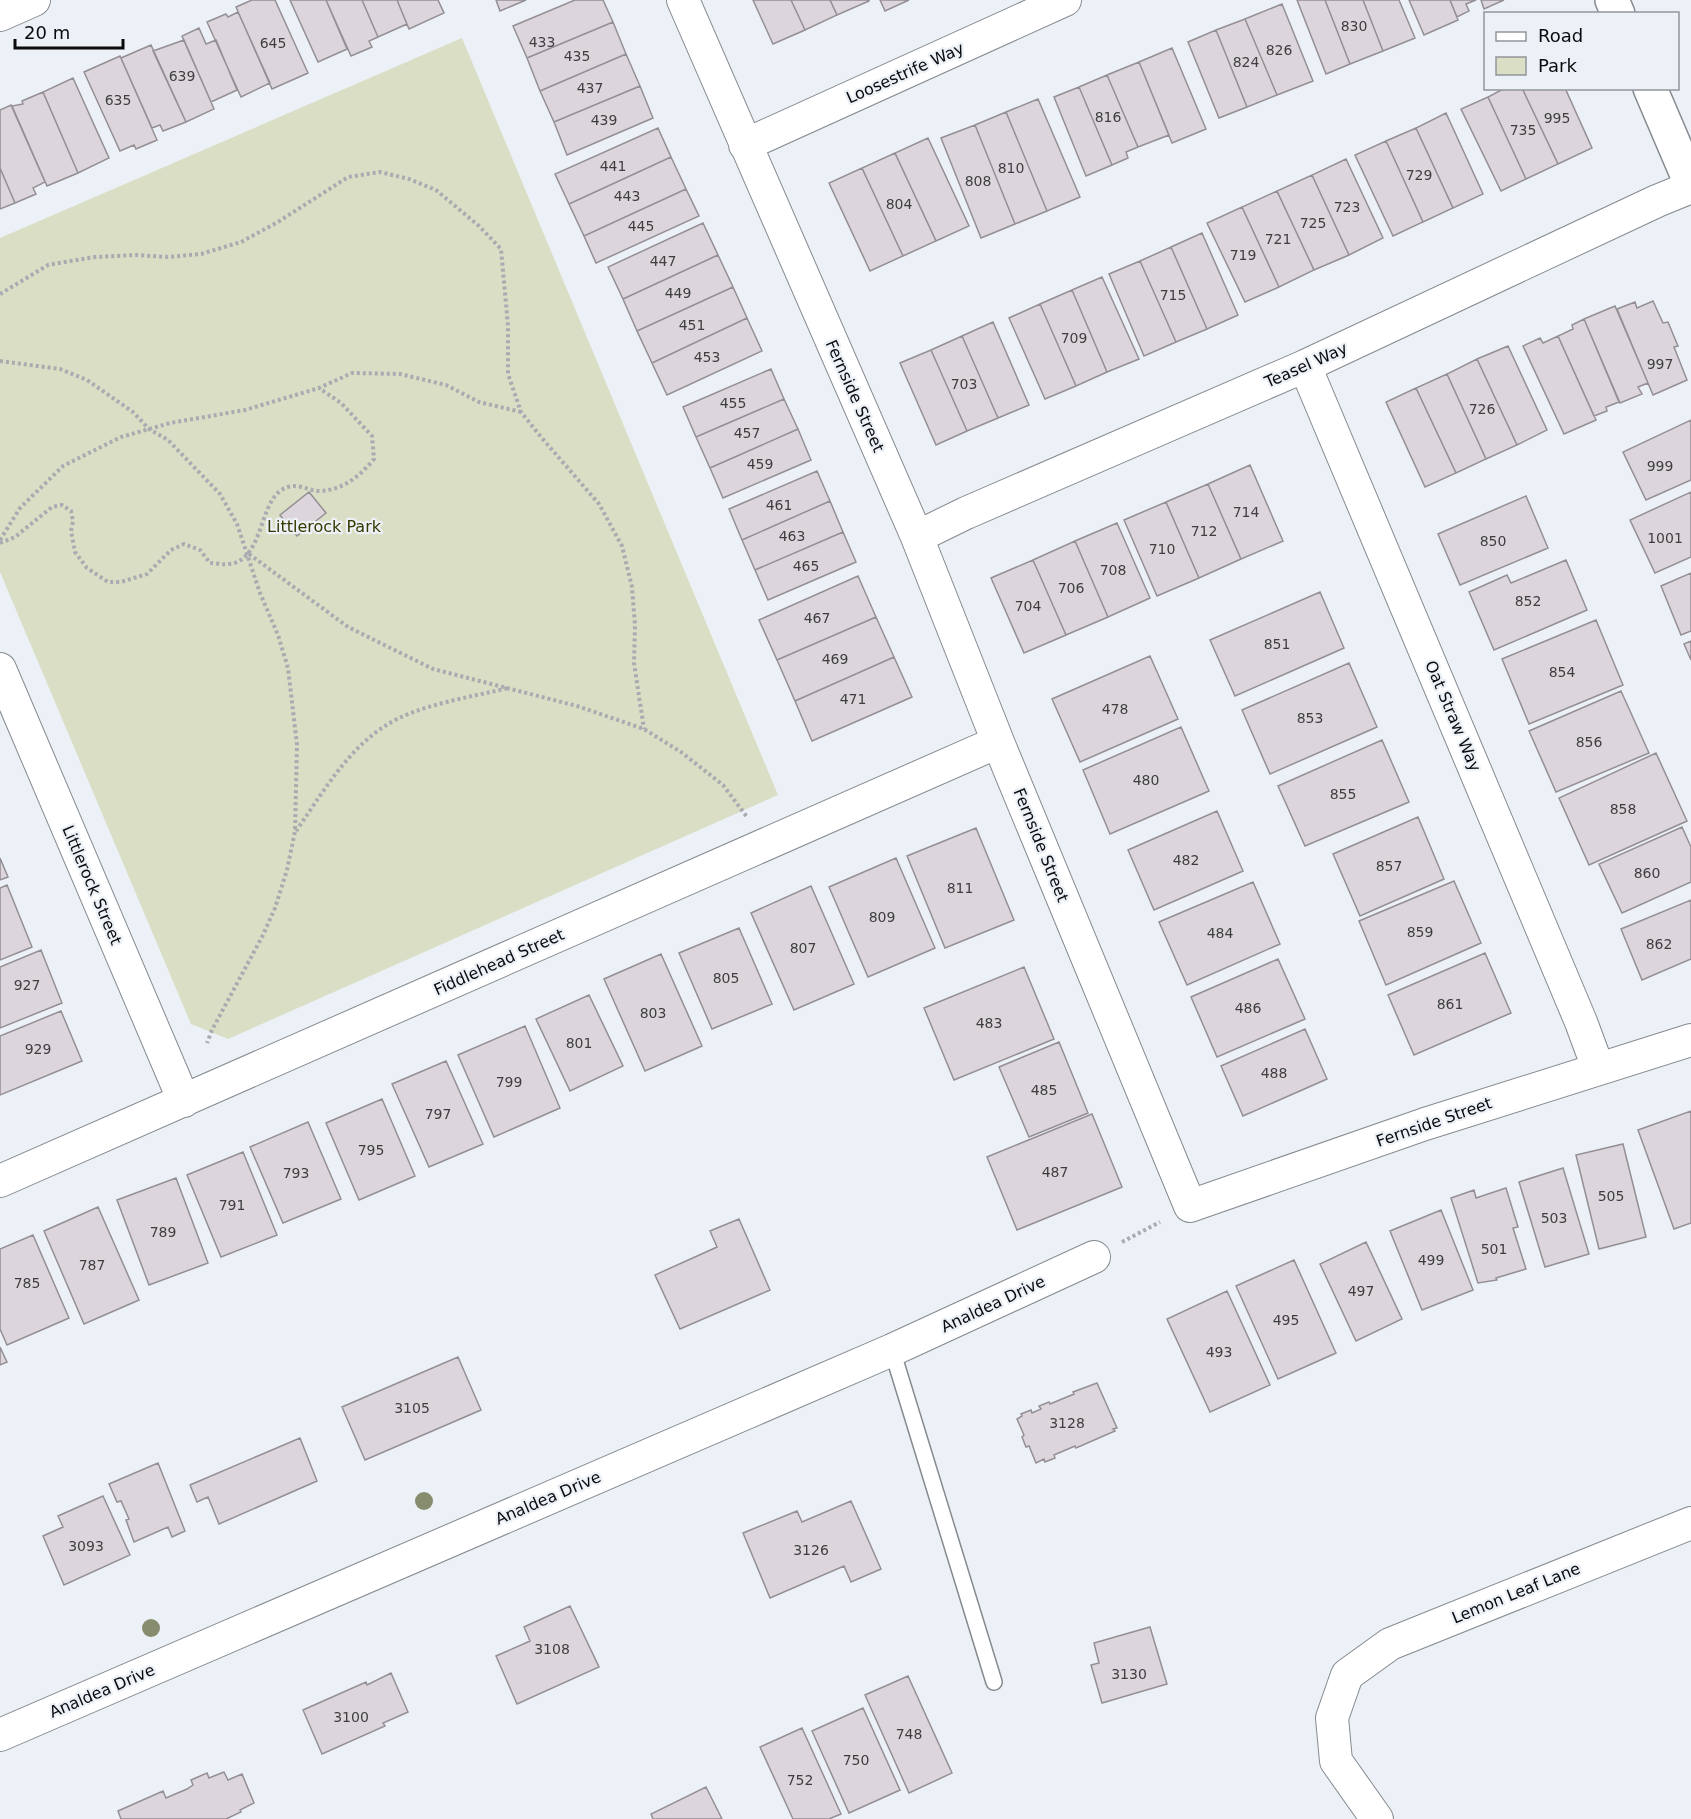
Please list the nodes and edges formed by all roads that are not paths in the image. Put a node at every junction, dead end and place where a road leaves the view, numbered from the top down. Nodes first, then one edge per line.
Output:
1 (34, 0) edge
2 (683, 0) edge
3 (1065, 0) edge
4 (0, 15) edge
5 (1651, 90) edge
6 (745, 145) junction
7 (1691, 185) edge
8 (1305, 366) junction
9 (918, 537) junction
10 (0, 669) edge
11 (998, 742) junction
12 (1691, 1040) edge
13 (1598, 1068) junction
14 (184, 1101) junction
15 (0, 1181) edge
16 (1094, 1257) road end
17 (892, 1350) junction
18 (1691, 1523) edge
19 (994, 1682) dead end
20 (0, 1735) edge
21 (1377, 1819) edge

1 - 4 street
2 - 6 street, Fernside Street
3 - 6 street, Loosestrife Way
5 - 7 street
6 - 9 street, Fernside Street
7 - 8 street, Teasel Way
8 - 9 street, Teasel Way
8 - 13 street, Oat Straw Way
9 - 11 street, Fernside Street
10 - 14 street, Littlerock Street
11 - 13 street, Fernside Street
11 - 14 street, Fiddlehead Street
12 - 13 street, Fernside Street
14 - 15 street, Fiddlehead Street
16 - 17 street, Analdea Drive
17 - 19 lane
17 - 20 street, Analdea Drive
18 - 21 street, Lemon Leaf Lane

